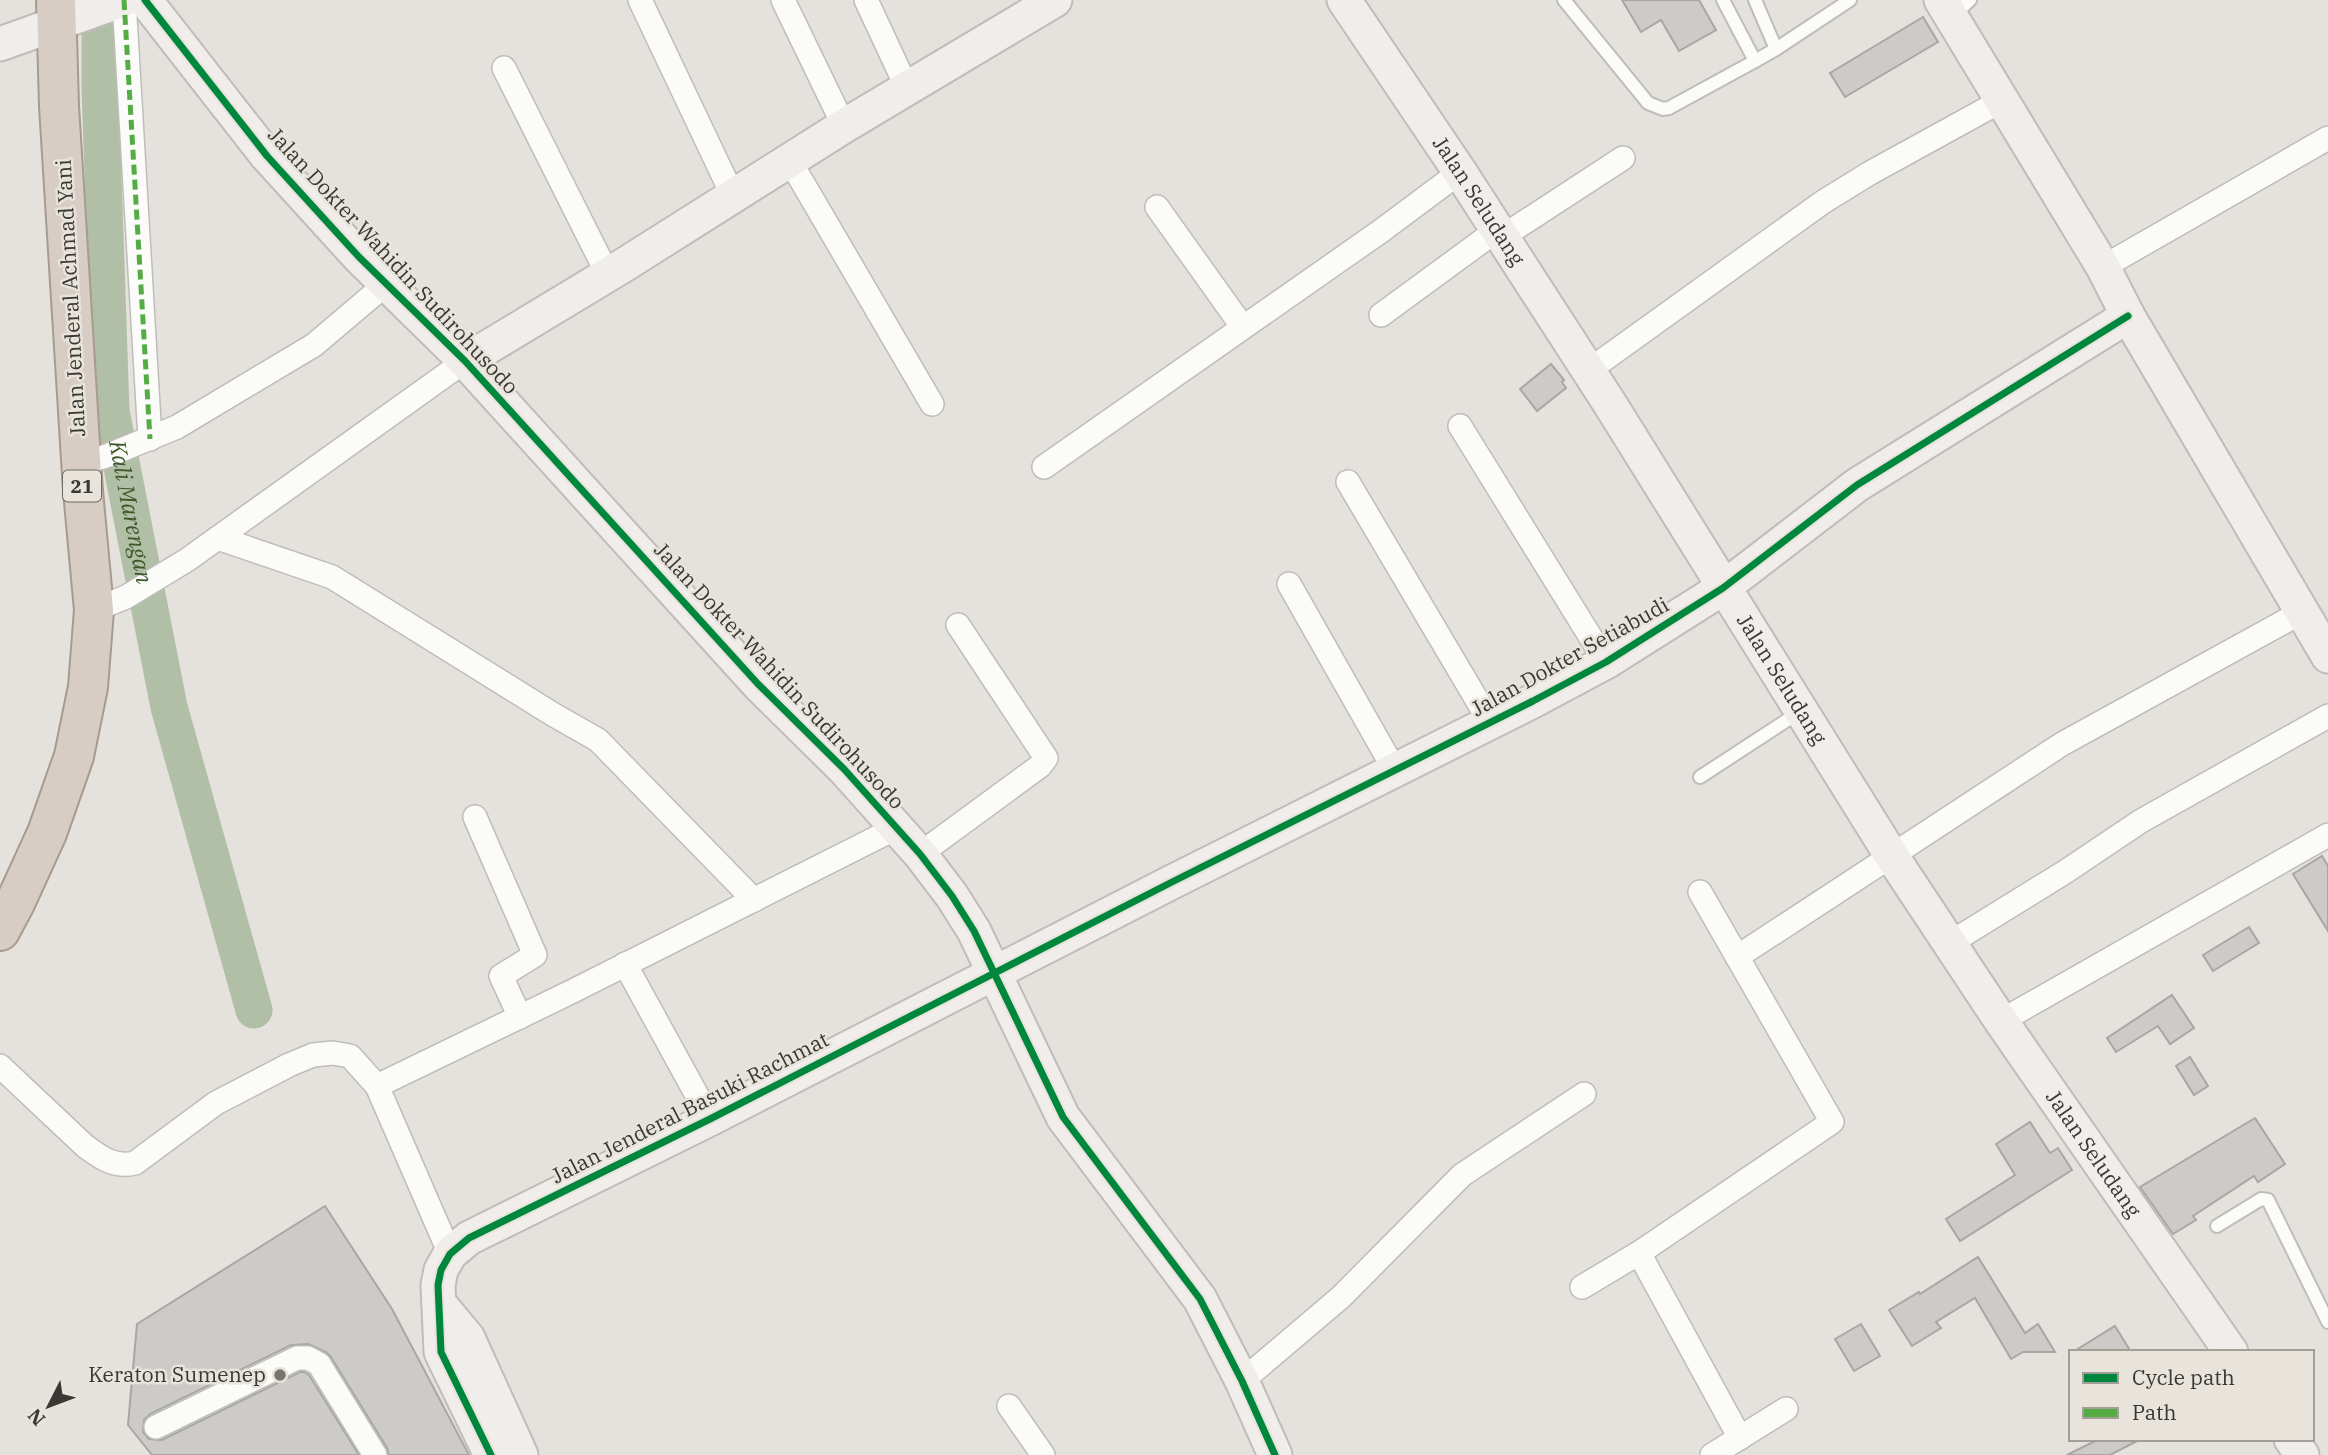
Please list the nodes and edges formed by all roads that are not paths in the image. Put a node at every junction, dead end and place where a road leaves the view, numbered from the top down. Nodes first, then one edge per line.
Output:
1 (124, 0) edge
2 (145, 0) edge
3 (640, 0) edge
4 (783, 0) edge
5 (866, 0) edge
6 (1055, 0) edge
7 (1344, 0) edge
8 (1564, 0) edge
9 (1723, 0) edge
10 (1755, 0) edge
11 (1850, 0) edge
12 (1954, 6) edge
13 (63, 14) edge
14 (0, 44) edge
15 (1776, 49) junction
16 (1755, 61) junction
17 (504, 68) dead end
18 (908, 90) junction
19 (2001, 101) junction
20 (844, 126) junction
21 (2328, 138) edge
22 (1623, 158) dead end
23 (790, 161) junction
24 (1460, 172) junction
25 (733, 196) junction
26 (1157, 207) dead end
27 (1499, 234) junction
28 (2103, 267) junction
29 (608, 275) junction
30 (386, 284) junction
31 (1381, 315) dead end
32 (2128, 316) junction
33 (1242, 326) junction
34 (465, 361) junction
35 (1588, 370) junction
36 (932, 404) dead end
37 (1460, 426) dead end
38 (150, 439) junction
39 (95, 459) junction
40 (1044, 467) dead end
41 (1348, 482) dead end
42 (218, 538) junction
43 (1289, 584) dead end
44 (1723, 588) junction
45 (110, 603) junction
46 (2302, 612) junction
47 (958, 625) dead end
48 (2328, 656) edge
49 (1606, 662) junction
50 (1801, 711) junction
51 (2328, 716) edge
52 (1490, 722) junction
53 (1394, 769) junction
54 (1700, 776) dead end
55 (475, 817) dead end
56 (896, 828) junction
57 (2328, 835) edge
58 (920, 854) junction
59 (1891, 855) junction
60 (1700, 892) dead end
61 (754, 900) junction
62 (0, 931) edge
63 (1950, 943) junction
64 (1737, 957) junction
65 (625, 964) junction
66 (995, 973) junction
67 (520, 1017) junction
68 (2001, 1021) junction
69 (0, 1066) edge
70 (377, 1086) junction
71 (1584, 1094) dead end
72 (710, 1119) junction
73 (2217, 1226) dead end
74 (450, 1254) junction
75 (1639, 1254) junction
76 (1582, 1287) dead end
77 (439, 1303) junction
78 (2328, 1322) edge
79 (2230, 1350) edge
80 (1242, 1381) junction
81 (1009, 1406) dead end
82 (1786, 1409) dead end
83 (156, 1427) dead end
84 (1740, 1438) junction
85 (375, 1455) edge
86 (491, 1455) edge
87 (521, 1455) edge
88 (1043, 1455) edge
89 (1275, 1455) edge
90 (1712, 1455) edge

1 - 13 street
1 - 38 street
2 - 30 street, Jalan Dokter Wahidin Sudirohusodo
3 - 25 street
4 - 20 street
5 - 18 street
6 - 18 street
7 - 24 street, Jalan Seludang
8 - 16 lane
9 - 16 lane
10 - 15 lane
11 - 15 lane
12 - 19 street
13 - 14 street
13 - 39 highway, Jalan Jenderal Achmad Yani / 21
15 - 16 lane
17 - 29 street
18 - 20 street
19 - 28 street
19 - 35 street
20 - 23 street
21 - 28 street
22 - 27 street
23 - 25 street
23 - 36 street
24 - 27 street, Jalan Seludang
24 - 33 street
25 - 29 street
26 - 33 street
27 - 31 street
27 - 35 street, Jalan Seludang
28 - 32 street
29 - 34 street
30 - 34 street, Jalan Dokter Wahidin Sudirohusodo
30 - 38 street
32 - 44 street, Jalan Dokter Setiabudi
32 - 46 street
33 - 40 street
34 - 42 street
34 - 56 street, Jalan Dokter Wahidin Sudirohusodo
35 - 44 street, Jalan Seludang
37 - 49 street
38 - 39 street
39 - 45 highway, Jalan Jenderal Achmad Yani / 21
41 - 52 street
42 - 45 street
42 - 61 street
43 - 53 street
44 - 49 street, Jalan Dokter Setiabudi
44 - 50 street, Jalan Seludang
45 - 62 highway, Jalan Jenderal Achmad Yani / 21
46 - 48 street
46 - 59 street
47 - 58 street
49 - 52 street, Jalan Dokter Setiabudi
50 - 54 lane
50 - 59 street, Jalan Seludang
51 - 63 street
52 - 53 street, Jalan Dokter Setiabudi
53 - 66 street, Jalan Dokter Setiabudi
55 - 67 street
56 - 58 street, Jalan Dokter Wahidin Sudirohusodo
56 - 61 street
57 - 68 street
58 - 66 street, Jalan Dokter Wahidin Sudirohusodo
59 - 63 street, Jalan Seludang
59 - 64 street
60 - 64 street
61 - 65 street
63 - 68 street, Jalan Seludang
64 - 75 street
65 - 67 street
65 - 72 street
66 - 72 street, Jalan Jenderal Basuki Rachmat
66 - 80 street, Jalan Dokter Wahidin Sudirohusodo
67 - 70 street
68 - 79 street, Jalan Seludang
69 - 70 street
70 - 74 street
71 - 80 street
72 - 74 street, Jalan Jenderal Basuki Rachmat
73 - 78 lane
74 - 77 street
75 - 76 street
75 - 84 street
77 - 86 street
77 - 87 street
80 - 89 street, Jalan Dokter Wahidin Sudirohusodo
81 - 88 street
82 - 84 street
83 - 85 street
84 - 90 street

